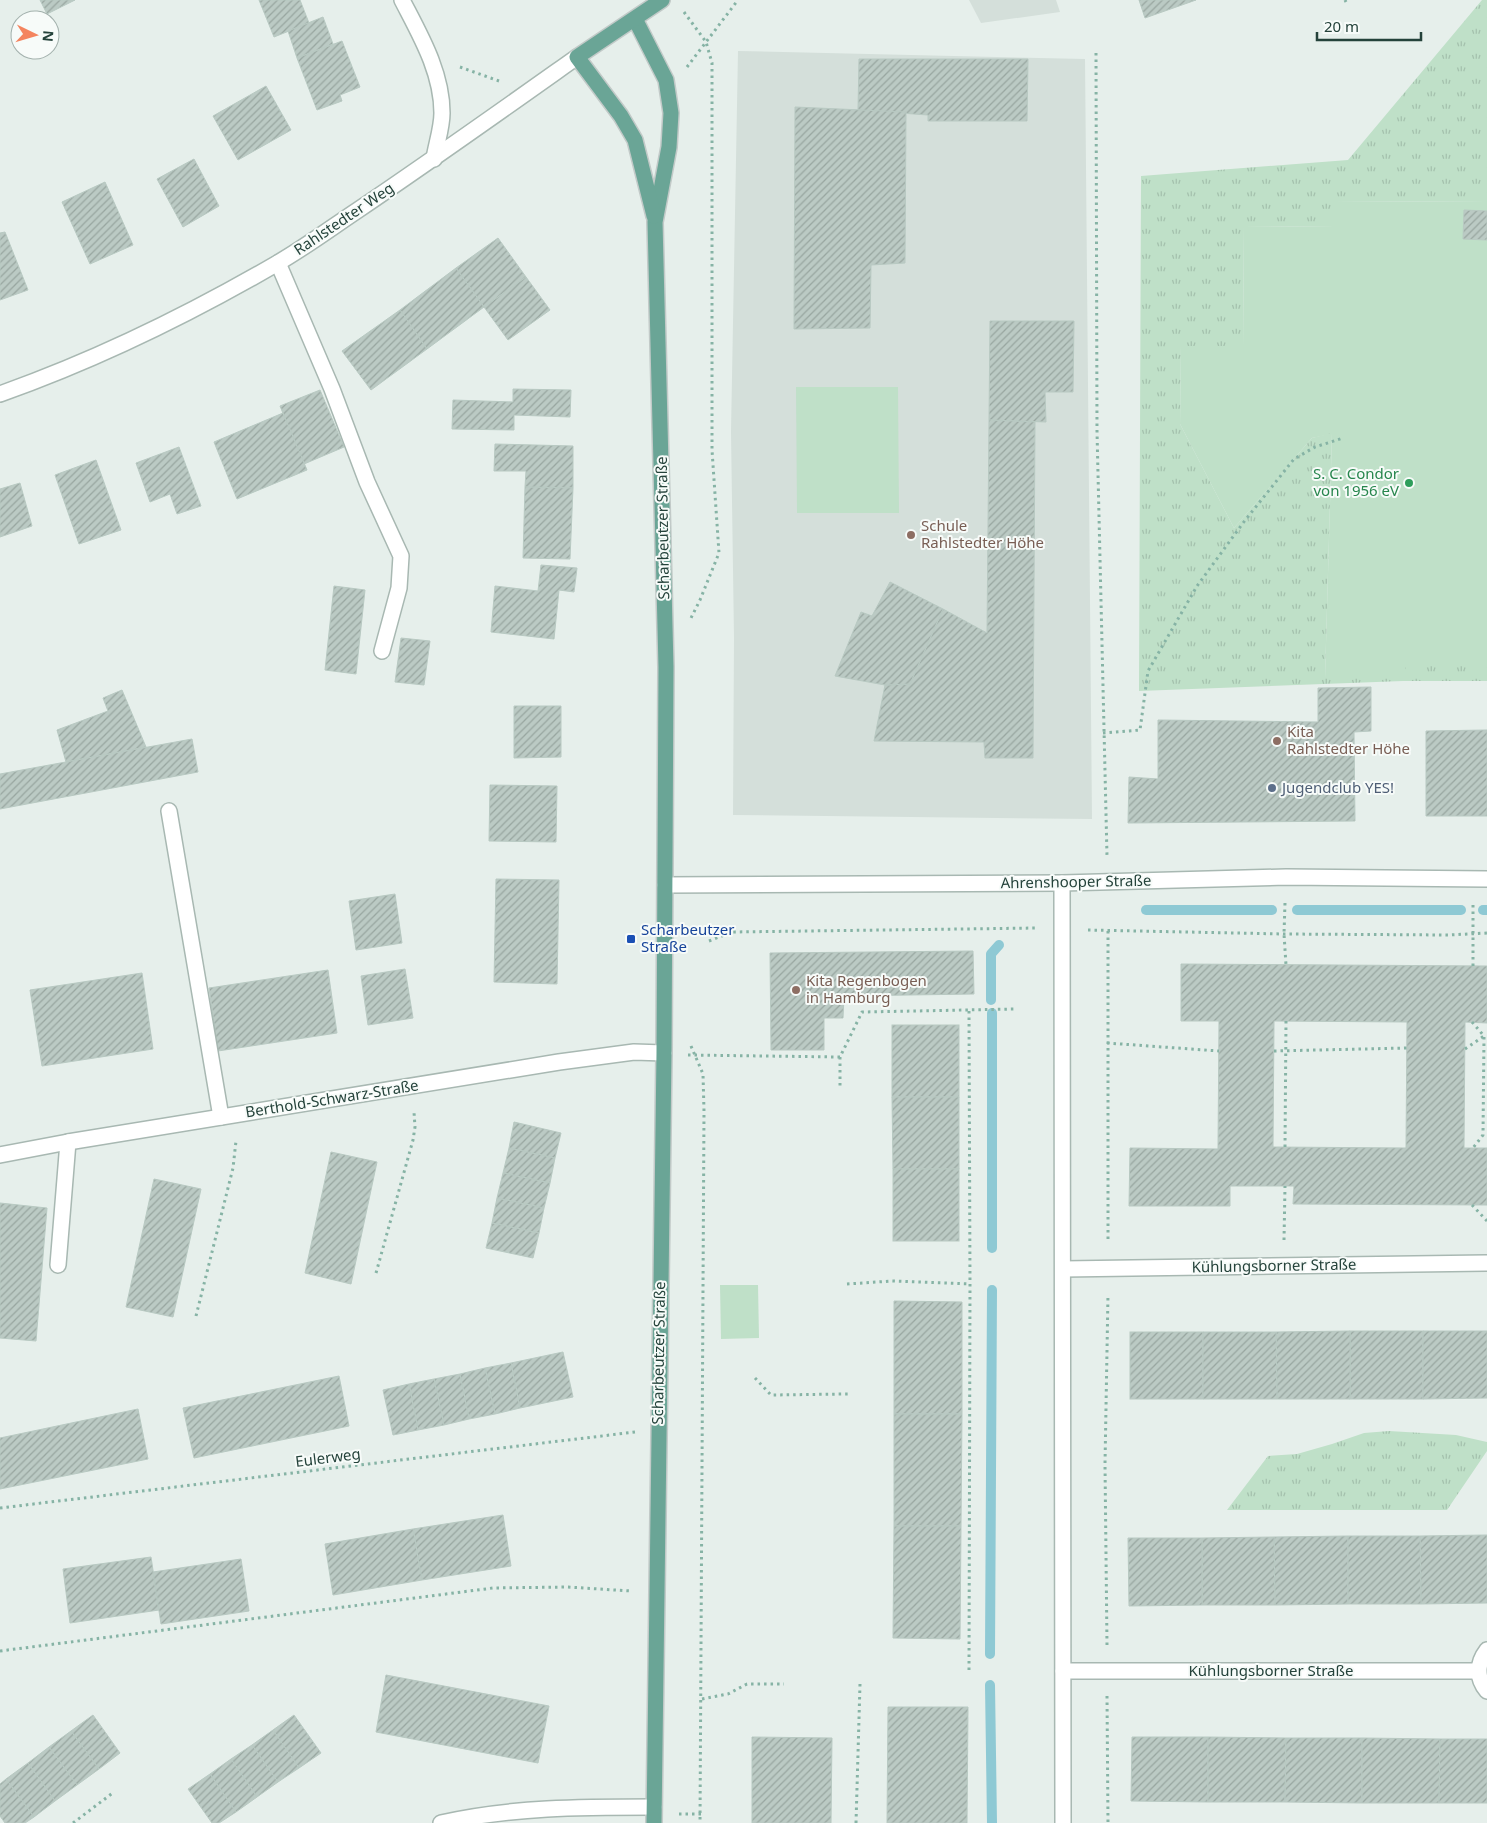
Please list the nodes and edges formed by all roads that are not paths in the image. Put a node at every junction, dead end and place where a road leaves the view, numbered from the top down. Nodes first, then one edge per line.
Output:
1 (402, 0) edge
2 (662, 0) edge
3 (635, 19) junction
4 (578, 57) junction
5 (434, 159) junction
6 (655, 222) junction
7 (278, 263) junction
8 (0, 394) edge
9 (382, 651) dead end
10 (169, 811) dead end
11 (1480, 879) edge
12 (1062, 883) junction
13 (665, 884) junction
14 (664, 1053) junction
15 (226, 1116) junction
16 (68, 1142) junction
17 (0, 1155) edge
18 (1487, 1262) edge
19 (58, 1265) dead end
20 (1062, 1269) junction
21 (1487, 1274) edge
22 (1487, 1650) edge
23 (1063, 1671) junction
24 (1478, 1671) junction
25 (1487, 1691) edge
26 (654, 1807) junction
27 (441, 1823) edge
28 (654, 1823) edge
29 (1063, 1823) edge

1 - 5 street
2 - 3 main road, Rahlstedter Weg
3 - 4 main road, Rahlstedter Weg
3 - 6 main road, Scharbeutzer Straße
4 - 5 street, Rahlstedter Weg
4 - 6 main road, Scharbeutzer Straße
5 - 7 street, Rahlstedter Weg
6 - 13 main road, Scharbeutzer Straße
7 - 8 street, Rahlstedter Weg
7 - 9 street
10 - 15 street
11 - 12 street, Ahrenshooper Straße
12 - 13 street, Ahrenshooper Straße
12 - 20 street
13 - 14 main road, Scharbeutzer Straße
14 - 15 street, Berthold-Schwarz-Straße
14 - 26 main road, Scharbeutzer Straße
15 - 16 street, Berthold-Schwarz-Straße
16 - 17 street, Berthold-Schwarz-Straße
16 - 19 street
18 - 20 street, Kühlungsborner Straße
18 - 21 street, Kühlungsborner Straße
20 - 23 street
22 - 24 street
23 - 24 street, Kühlungsborner Straße
23 - 29 street
24 - 25 street
26 - 27 street
26 - 28 main road, Scharbeutzer Straße

